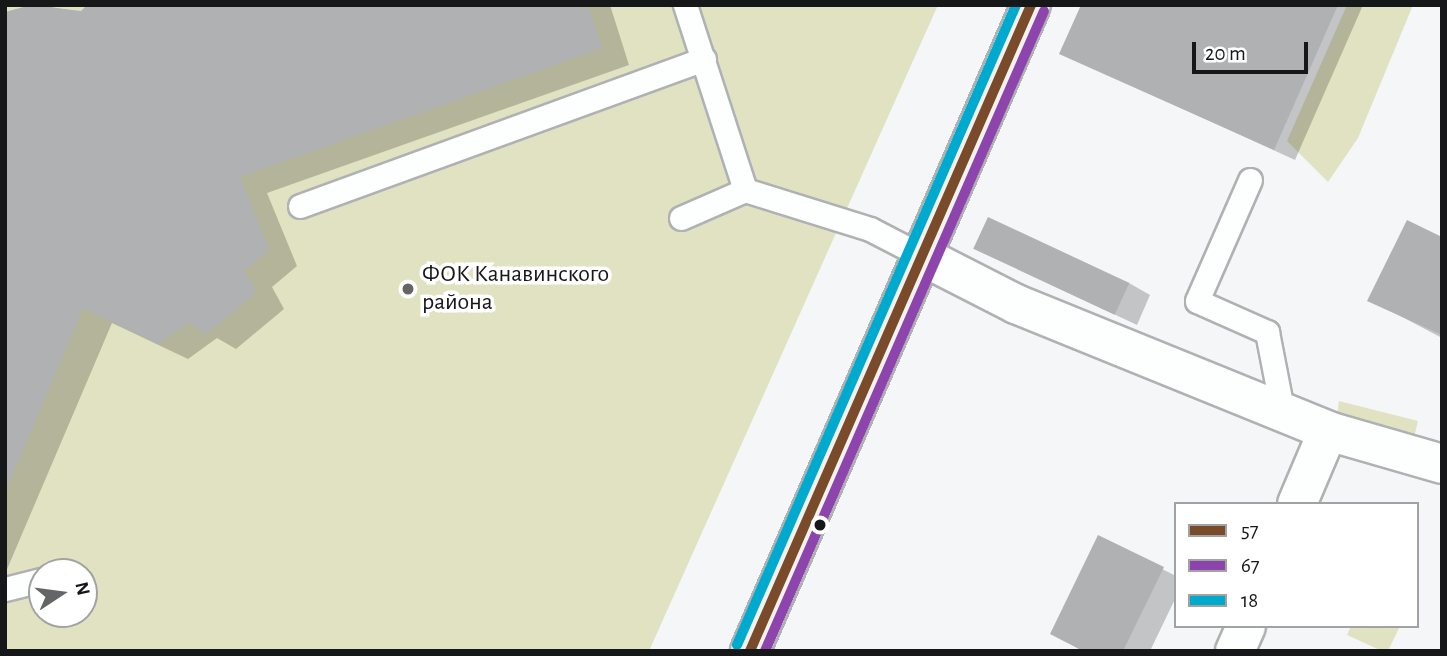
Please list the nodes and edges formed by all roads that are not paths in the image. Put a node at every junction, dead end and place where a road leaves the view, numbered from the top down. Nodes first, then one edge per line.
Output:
1 (685, 5) edge
2 (1031, 5) edge
3 (704, 59) junction
4 (1250, 180) dead end
5 (745, 190) junction
6 (300, 206) dead end
7 (681, 218) dead end
8 (922, 256) junction
9 (1282, 410) junction
10 (1328, 431) junction
11 (1442, 464) edge
12 (1298, 502) edge
13 (28, 583) edge
14 (5, 589) edge
15 (1244, 628) edge
16 (750, 651) edge
17 (1235, 651) edge

1 - 3 lane
2 - 8 main road
3 - 5 lane
3 - 6 lane
4 - 9 lane
5 - 7 lane
5 - 8 lane
8 - 9 street
8 - 16 main road
9 - 10 street
10 - 11 street
10 - 12 street
13 - 14 lane
15 - 17 street

